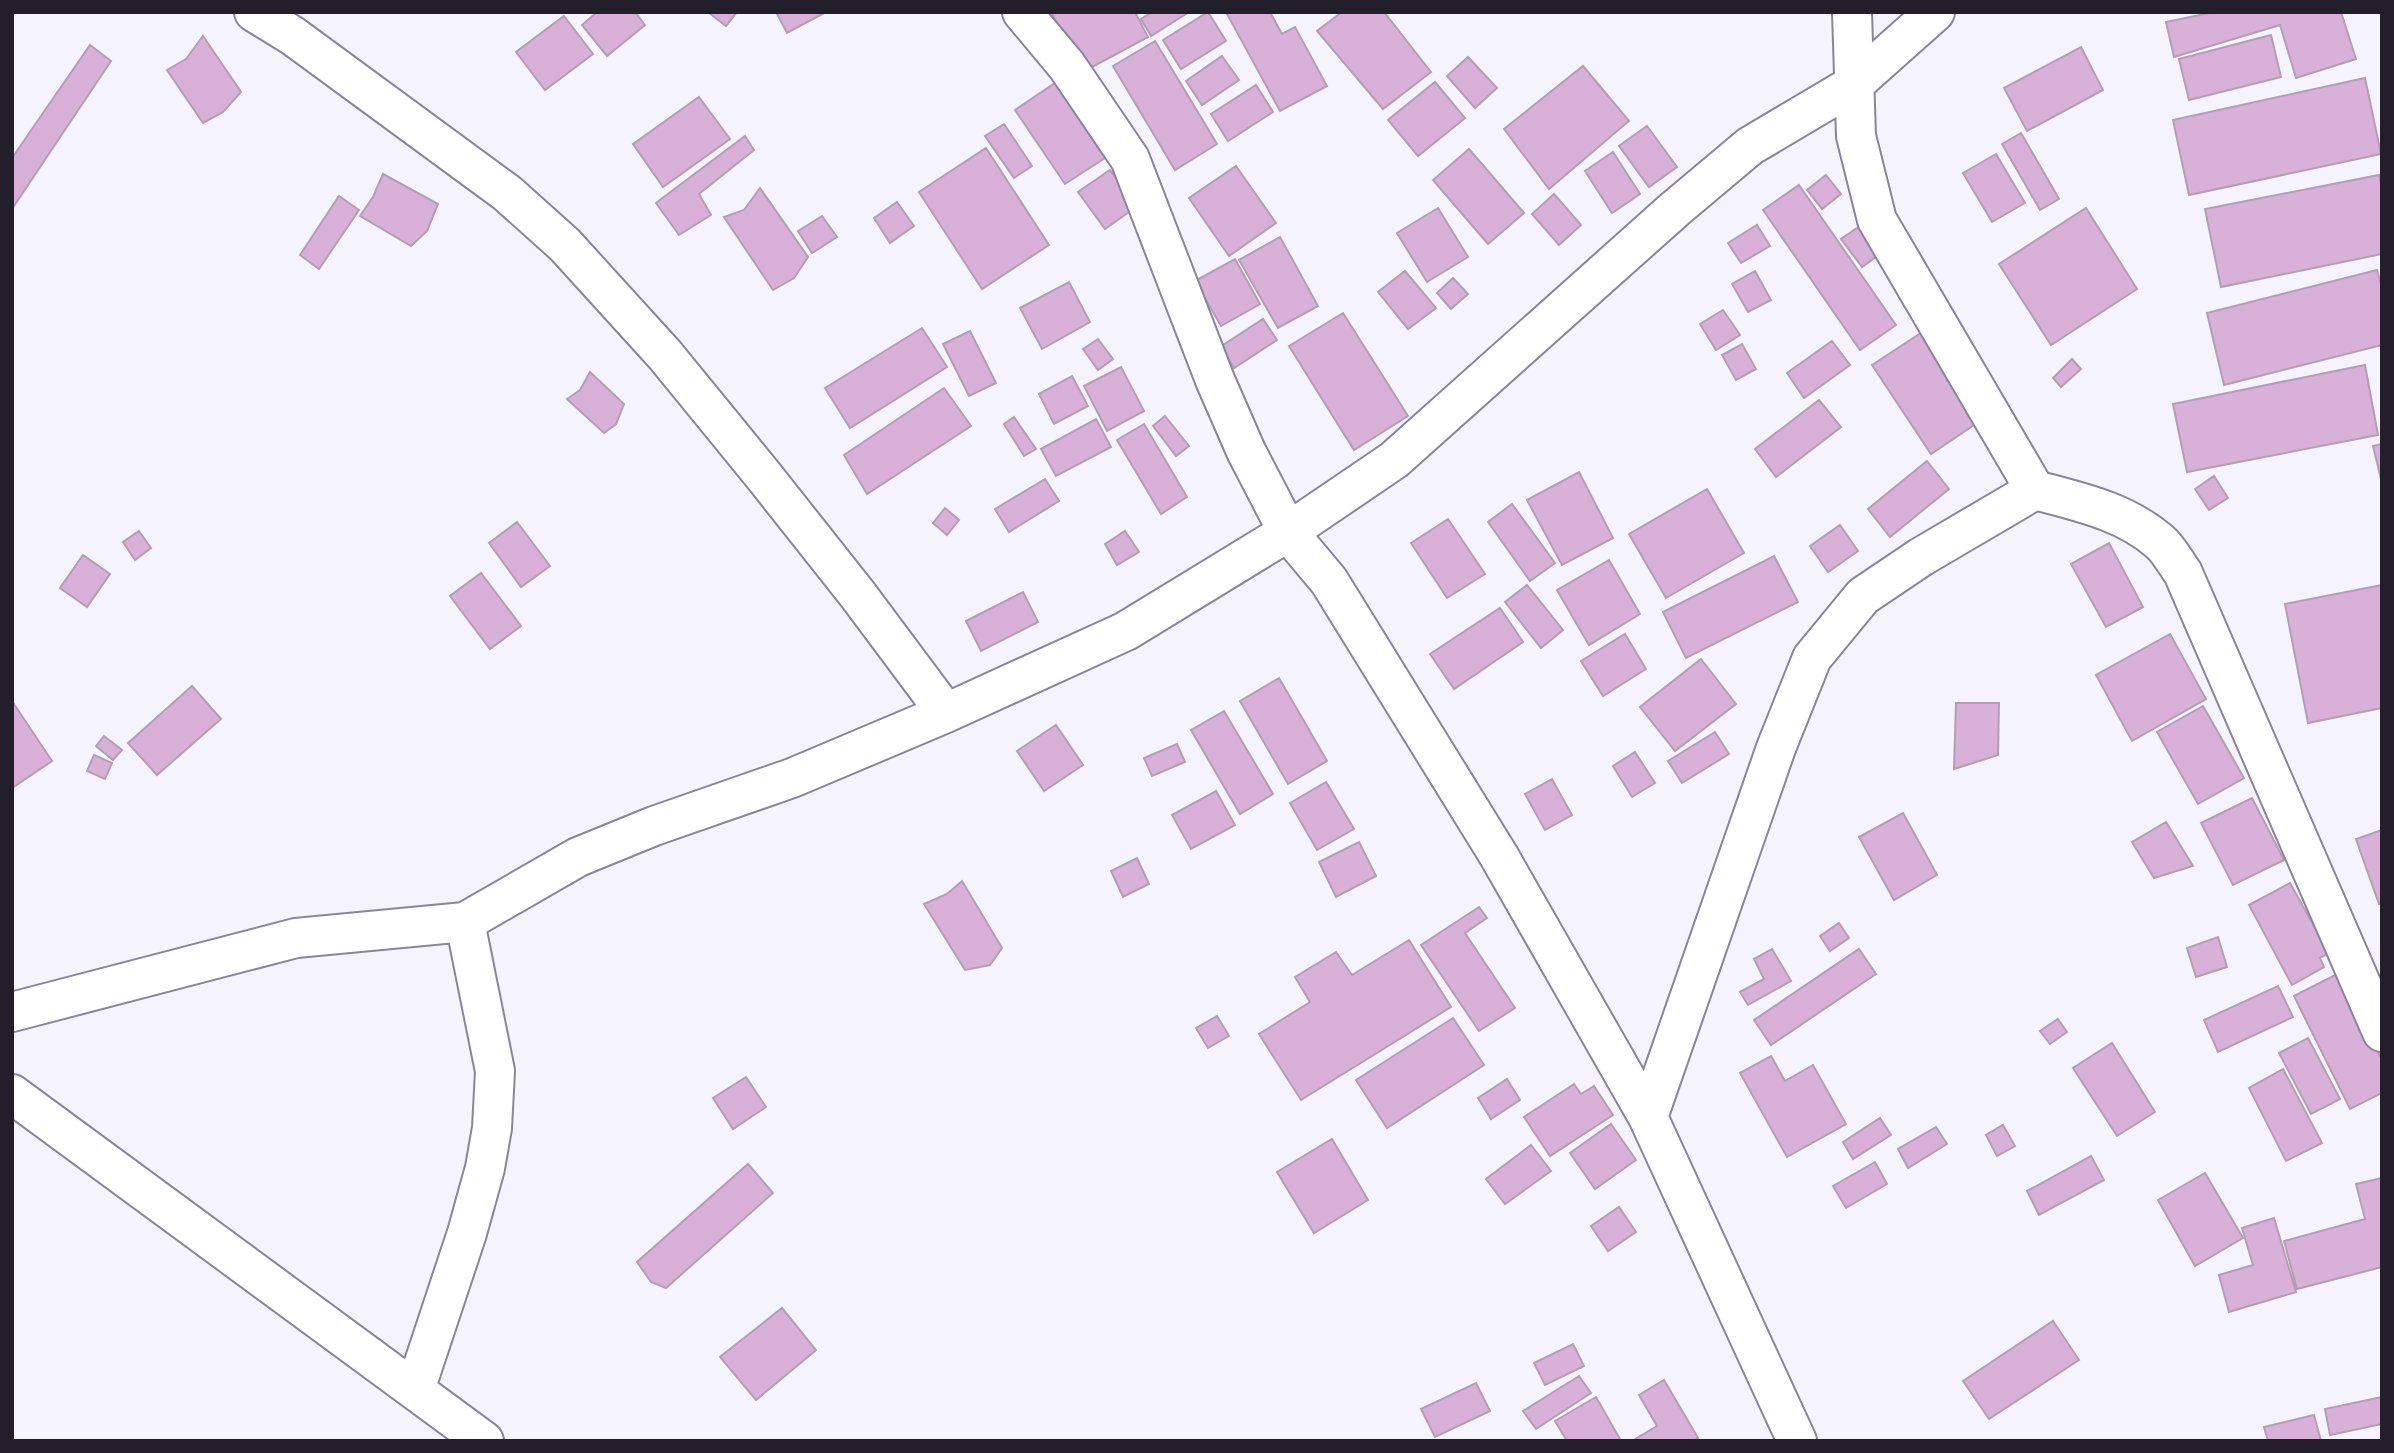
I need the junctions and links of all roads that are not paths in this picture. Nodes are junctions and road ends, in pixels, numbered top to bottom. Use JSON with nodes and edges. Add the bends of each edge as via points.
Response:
{"nodes":[{"id":1,"x":254,"y":12,"type":"edge"},
{"id":2,"x":1022,"y":12,"type":"edge"},
{"id":3,"x":1852,"y":12,"type":"edge"},
{"id":4,"x":1935,"y":12,"type":"edge"},
{"id":5,"x":1853,"y":85,"type":"junction"},
{"id":6,"x":2035,"y":490,"type":"junction"},
{"id":7,"x":1288,"y":532,"type":"junction"},
{"id":8,"x":946,"y":713,"type":"junction"},
{"id":9,"x":465,"y":922,"type":"junction"},
{"id":10,"x":12,"y":1012,"type":"edge"},
{"id":11,"x":2382,"y":1032,"type":"edge"},
{"id":12,"x":12,"y":1094,"type":"edge"},
{"id":13,"x":1648,"y":1117,"type":"junction"},
{"id":14,"x":415,"y":1390,"type":"junction"},
{"id":15,"x":484,"y":1441,"type":"edge"},
{"id":16,"x":1797,"y":1441,"type":"edge"}],
"edges":[{"from":1,"to":8,"type":"street","via":[[507,193],[565,245],[665,355],[858,595]]},
{"from":2,"to":7,"type":"street","via":[[1067,66],[1130,159],[1215,380]]},
{"from":3,"to":5,"type":"street"},
{"from":4,"to":5,"type":"street"},
{"from":5,"to":6,"type":"street","via":[[1856,136],[1877,220]]},
{"from":5,"to":7,"type":"street","via":[[1750,146],[1394,460]]},
{"from":6,"to":11,"type":"street","via":[[2101,507],[2134,524],[2162,544],[2183,573]]},
{"from":6,"to":13,"type":"street","via":[[1863,596],[1812,658],[1776,748]]},
{"from":7,"to":8,"type":"street","via":[[1126,632]]},
{"from":7,"to":13,"type":"street","via":[[1329,581],[1500,856]]},
{"from":8,"to":9,"type":"street","via":[[792,778],[578,857]]},
{"from":9,"to":10,"type":"street","via":[[296,938]]},
{"from":9,"to":14,"type":"street","via":[[495,1071],[492,1128],[467,1233]]},
{"from":12,"to":14,"type":"street"},
{"from":13,"to":16,"type":"street"},
{"from":14,"to":15,"type":"street"}]}
